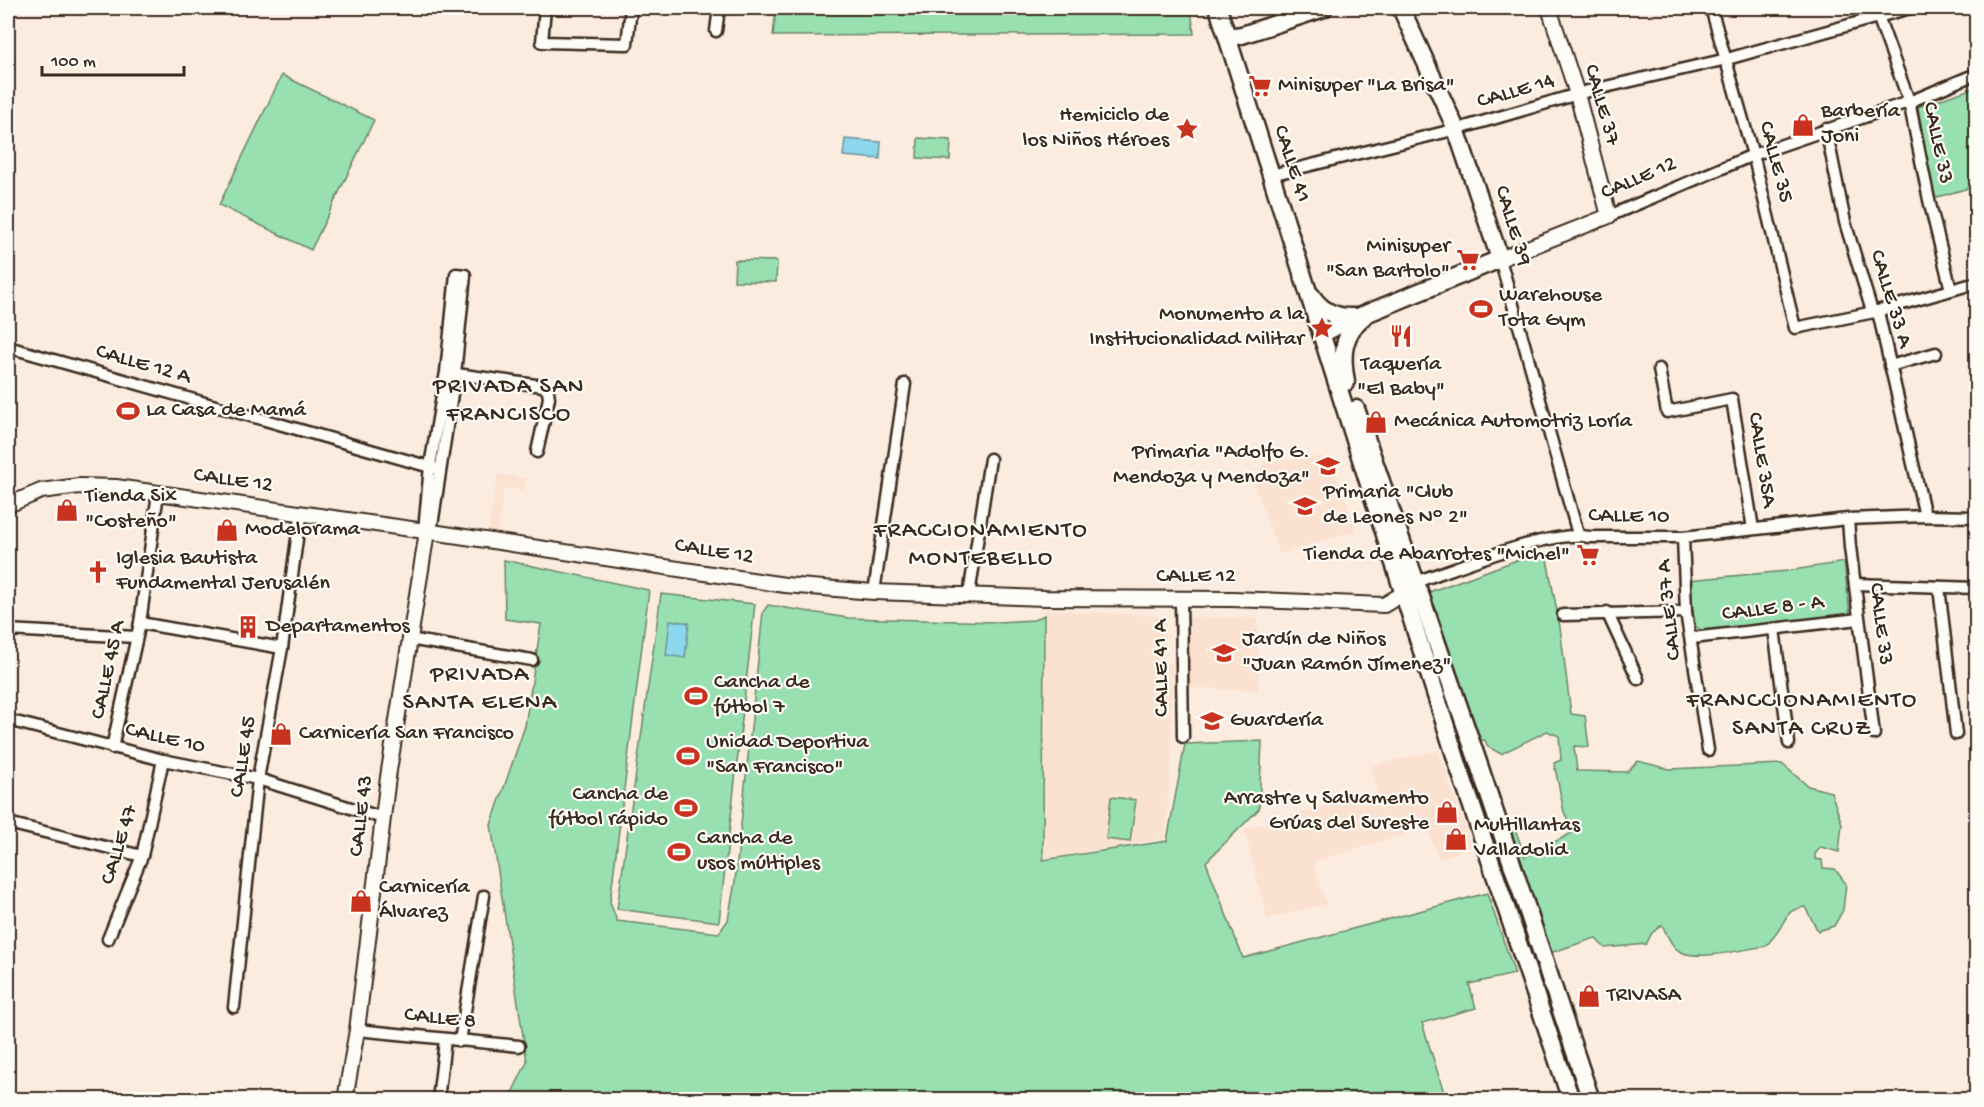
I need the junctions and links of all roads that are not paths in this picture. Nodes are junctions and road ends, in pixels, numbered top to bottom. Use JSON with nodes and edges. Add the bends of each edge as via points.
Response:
{"nodes":[{"id":1,"x":545,"y":8,"type":"edge"},
{"id":2,"x":631,"y":8,"type":"edge"},
{"id":3,"x":719,"y":8,"type":"edge"},
{"id":4,"x":1218,"y":8,"type":"edge"},
{"id":5,"x":1324,"y":8,"type":"edge"},
{"id":6,"x":1401,"y":8,"type":"edge"},
{"id":7,"x":1549,"y":8,"type":"edge"},
{"id":8,"x":1711,"y":8,"type":"edge"},
{"id":9,"x":1910,"y":8,"type":"edge"},
{"id":10,"x":1877,"y":13,"type":"edge"},
{"id":11,"x":716,"y":30,"type":"dead end"},
{"id":12,"x":1228,"y":37,"type":"junction"},
{"id":13,"x":1727,"y":59,"type":"junction"},
{"id":14,"x":1977,"y":74,"type":"edge"},
{"id":15,"x":1577,"y":94,"type":"junction"},
{"id":16,"x":1909,"y":101,"type":"junction"},
{"id":17,"x":1456,"y":129,"type":"junction"},
{"id":18,"x":1826,"y":129,"type":"junction"},
{"id":19,"x":1753,"y":155,"type":"junction"},
{"id":20,"x":1271,"y":175,"type":"junction"},
{"id":21,"x":1610,"y":216,"type":"junction"},
{"id":22,"x":1500,"y":259,"type":"junction"},
{"id":23,"x":1977,"y":283,"type":"edge"},
{"id":24,"x":1307,"y":286,"type":"junction"},
{"id":25,"x":1951,"y":290,"type":"junction"},
{"id":26,"x":1874,"y":312,"type":"junction"},
{"id":27,"x":1364,"y":316,"type":"junction"},
{"id":28,"x":1322,"y":334,"type":"junction"},
{"id":29,"x":8,"y":347,"type":"edge"},
{"id":30,"x":1936,"y":353,"type":"dead end"},
{"id":31,"x":1890,"y":366,"type":"junction"},
{"id":32,"x":1659,"y":369,"type":"dead end"},
{"id":33,"x":450,"y":373,"type":"junction"},
{"id":34,"x":905,"y":384,"type":"dead end"},
{"id":35,"x":537,"y":452,"type":"dead end"},
{"id":36,"x":990,"y":459,"type":"dead end"},
{"id":37,"x":435,"y":468,"type":"junction"},
{"id":38,"x":158,"y":493,"type":"junction"},
{"id":39,"x":8,"y":505,"type":"edge"},
{"id":40,"x":302,"y":514,"type":"junction"},
{"id":41,"x":1925,"y":516,"type":"junction"},
{"id":42,"x":1977,"y":517,"type":"edge"},
{"id":43,"x":1848,"y":519,"type":"junction"},
{"id":44,"x":1753,"y":529,"type":"junction"},
{"id":45,"x":427,"y":533,"type":"junction"},
{"id":46,"x":1578,"y":534,"type":"junction"},
{"id":47,"x":1683,"y":537,"type":"junction"},
{"id":48,"x":1855,"y":584,"type":"junction"},
{"id":49,"x":1939,"y":587,"type":"junction"},
{"id":50,"x":1977,"y":588,"type":"edge"},
{"id":51,"x":1410,"y":590,"type":"junction"},
{"id":52,"x":874,"y":592,"type":"junction"},
{"id":53,"x":969,"y":595,"type":"junction"},
{"id":54,"x":1181,"y":599,"type":"junction"},
{"id":55,"x":1607,"y":612,"type":"junction"},
{"id":56,"x":1686,"y":612,"type":"junction"},
{"id":57,"x":1563,"y":615,"type":"dead end"},
{"id":58,"x":1859,"y":619,"type":"junction"},
{"id":59,"x":140,"y":623,"type":"junction"},
{"id":60,"x":1774,"y":629,"type":"junction"},
{"id":61,"x":8,"y":630,"type":"edge"},
{"id":62,"x":136,"y":637,"type":"junction"},
{"id":63,"x":1692,"y":638,"type":"junction"},
{"id":64,"x":409,"y":639,"type":"junction"},
{"id":65,"x":282,"y":648,"type":"junction"},
{"id":66,"x":532,"y":660,"type":"dead end"},
{"id":67,"x":1638,"y":679,"type":"dead end"},
{"id":68,"x":8,"y":720,"type":"edge"},
{"id":69,"x":1874,"y":734,"type":"dead end"},
{"id":70,"x":1956,"y":734,"type":"dead end"},
{"id":71,"x":1183,"y":737,"type":"dead end"},
{"id":72,"x":1789,"y":743,"type":"dead end"},
{"id":73,"x":112,"y":748,"type":"junction"},
{"id":74,"x":1708,"y":750,"type":"dead end"},
{"id":75,"x":163,"y":760,"type":"junction"},
{"id":76,"x":1478,"y":762,"type":"junction"},
{"id":77,"x":1459,"y":768,"type":"junction"},
{"id":78,"x":258,"y":779,"type":"junction"},
{"id":79,"x":383,"y":818,"type":"junction"},
{"id":80,"x":8,"y":823,"type":"edge"},
{"id":81,"x":142,"y":856,"type":"junction"},
{"id":82,"x":484,"y":896,"type":"dead end"},
{"id":83,"x":108,"y":939,"type":"dead end"},
{"id":84,"x":234,"y":1007,"type":"dead end"},
{"id":85,"x":357,"y":1030,"type":"junction"},
{"id":86,"x":445,"y":1040,"type":"junction"},
{"id":87,"x":460,"y":1041,"type":"junction"},
{"id":88,"x":519,"y":1046,"type":"dead end"},
{"id":89,"x":345,"y":1100,"type":"edge"},
{"id":90,"x":438,"y":1100,"type":"edge"},
{"id":91,"x":1571,"y":1100,"type":"edge"},
{"id":92,"x":1591,"y":1100,"type":"edge"}],
"edges":[{"from":1,"to":2,"type":"street","via":[[542,42],[627,44]]},
{"from":3,"to":11,"type":"street"},
{"from":4,"to":12,"type":"main road","name":"CALLE 41"},
{"from":5,"to":12,"type":"main road"},
{"from":6,"to":17,"type":"main road","name":"CALLE 39"},
{"from":7,"to":15,"type":"street","name":"CALLE 37"},
{"from":8,"to":13,"type":"street","name":"CALLE 35"},
{"from":9,"to":10,"type":"street","name":"CALLE 14"},
{"from":10,"to":13,"type":"street","name":"CALLE 14"},
{"from":10,"to":16,"type":"street","name":"CALLE 33"},
{"from":12,"to":20,"type":"main road","name":"CALLE 41"},
{"from":13,"to":15,"type":"street","name":"CALLE 14"},
{"from":13,"to":19,"type":"street","name":"CALLE 35"},
{"from":14,"to":16,"type":"street","name":"CALLE 12"},
{"from":15,"to":17,"type":"street","name":"CALLE 14"},
{"from":15,"to":21,"type":"street","name":"CALLE 37"},
{"from":16,"to":18,"type":"street","name":"CALLE 12"},
{"from":16,"to":25,"type":"street","name":"CALLE 33"},
{"from":17,"to":20,"type":"street","name":"CALLE 14"},
{"from":17,"to":22,"type":"main road","name":"CALLE 39"},
{"from":18,"to":19,"type":"street","name":"CALLE 12"},
{"from":18,"to":26,"type":"street","name":"CALLE 33 A","via":[[1845,222]]},
{"from":19,"to":21,"type":"street","name":"CALLE 12"},
{"from":19,"to":26,"type":"street","name":"CALLE 35","via":[[1795,328]]},
{"from":20,"to":24,"type":"main road","name":"CALLE 41"},
{"from":21,"to":22,"type":"street","name":"CALLE 12"},
{"from":22,"to":27,"type":"main road","name":"CALLE 12"},
{"from":22,"to":46,"type":"street","name":"CALLE 39"},
{"from":23,"to":25,"type":"street"},
{"from":24,"to":27,"type":"main road","via":[[1319,306],[1333,314]]},
{"from":24,"to":28,"type":"main road","name":"CALLE 41"},
{"from":25,"to":26,"type":"street"},
{"from":26,"to":31,"type":"street","name":"CALLE 33 A","via":[[1879,316]]},
{"from":27,"to":28,"type":"main road","name":"CALLE 12"},
{"from":27,"to":51,"type":"main road","via":[[1345,340],[1343,368]]},
{"from":28,"to":51,"type":"main road","name":"CALLE 41"},
{"from":29,"to":37,"type":"street","name":"CALLE 12 A"},
{"from":30,"to":31,"type":"street"},
{"from":31,"to":41,"type":"street","name":"CALLE 33 A"},
{"from":32,"to":44,"type":"street","name":"CALLE 35A","via":[[1667,412],[1732,399]]},
{"from":33,"to":33,"type":"street","via":[[465,274],[456,274]]},
{"from":33,"to":35,"type":"street","via":[[543,386],[549,398]]},
{"from":33,"to":37,"type":"street"},
{"from":34,"to":52,"type":"street"},
{"from":36,"to":53,"type":"street"},
{"from":37,"to":45,"type":"street"},
{"from":38,"to":39,"type":"street","name":"CALLE 12","via":[[79,486],[41,491]]},
{"from":38,"to":40,"type":"street","name":"CALLE 12"},
{"from":38,"to":59,"type":"street","name":"CALLE 45 A"},
{"from":40,"to":45,"type":"street","name":"CALLE 12"},
{"from":40,"to":65,"type":"street","name":"CALLE 45"},
{"from":41,"to":42,"type":"street","name":"CALLE 10"},
{"from":41,"to":43,"type":"street","name":"CALLE 10"},
{"from":43,"to":44,"type":"street","name":"CALLE 10"},
{"from":43,"to":48,"type":"street","name":"CALLE 33"},
{"from":44,"to":47,"type":"street","name":"CALLE 10"},
{"from":45,"to":52,"type":"street","name":"CALLE 12","via":[[764,583]]},
{"from":45,"to":64,"type":"street","name":"CALLE 43"},
{"from":46,"to":47,"type":"street","name":"CALLE 10"},
{"from":46,"to":51,"type":"street","name":"CALLE 10","via":[[1517,548],[1424,579]]},
{"from":47,"to":56,"type":"street","name":"CALLE 37 A"},
{"from":48,"to":49,"type":"street"},
{"from":48,"to":58,"type":"street","name":"CALLE 33"},
{"from":49,"to":50,"type":"street"},
{"from":49,"to":70,"type":"street"},
{"from":51,"to":54,"type":"street","name":"CALLE 12","via":[[1384,605]]},
{"from":51,"to":76,"type":"main road"},
{"from":51,"to":77,"type":"main road"},
{"from":52,"to":53,"type":"street","name":"CALLE 12"},
{"from":53,"to":54,"type":"street","name":"CALLE 12"},
{"from":54,"to":71,"type":"street","name":"CALLE 41 A"},
{"from":55,"to":56,"type":"street"},
{"from":55,"to":57,"type":"street"},
{"from":55,"to":67,"type":"street"},
{"from":56,"to":63,"type":"street","name":"CALLE 37 A"},
{"from":58,"to":60,"type":"street","name":"CALLE 8 - A"},
{"from":58,"to":69,"type":"street","name":"CALLE 33"},
{"from":59,"to":62,"type":"street","name":"CALLE 45 A"},
{"from":59,"to":65,"type":"street"},
{"from":60,"to":63,"type":"street","name":"CALLE 8 - A"},
{"from":60,"to":72,"type":"street"},
{"from":61,"to":62,"type":"street"},
{"from":62,"to":73,"type":"street","name":"CALLE 45 A"},
{"from":63,"to":74,"type":"street","name":"CALLE 37 A"},
{"from":64,"to":66,"type":"street"},
{"from":64,"to":79,"type":"street","name":"CALLE 43"},
{"from":65,"to":78,"type":"street","name":"CALLE 45"},
{"from":68,"to":73,"type":"street","name":"CALLE 10"},
{"from":73,"to":75,"type":"street","name":"CALLE 10"},
{"from":75,"to":78,"type":"street","name":"CALLE 10"},
{"from":75,"to":81,"type":"street","name":"CALLE 47"},
{"from":76,"to":77,"type":"main road"},
{"from":76,"to":92,"type":"main road"},
{"from":77,"to":91,"type":"main road"},
{"from":78,"to":79,"type":"street","name":"CALLE 10"},
{"from":78,"to":84,"type":"street","name":"CALLE 45"},
{"from":79,"to":85,"type":"street","name":"CALLE 43"},
{"from":80,"to":81,"type":"street"},
{"from":81,"to":83,"type":"street","name":"CALLE 47"},
{"from":82,"to":87,"type":"street"},
{"from":85,"to":86,"type":"street","name":"CALLE 8"},
{"from":85,"to":89,"type":"street","name":"CALLE 43"},
{"from":86,"to":87,"type":"street","name":"CALLE 8"},
{"from":86,"to":90,"type":"street"},
{"from":87,"to":88,"type":"street","name":"CALLE 8"}]}
